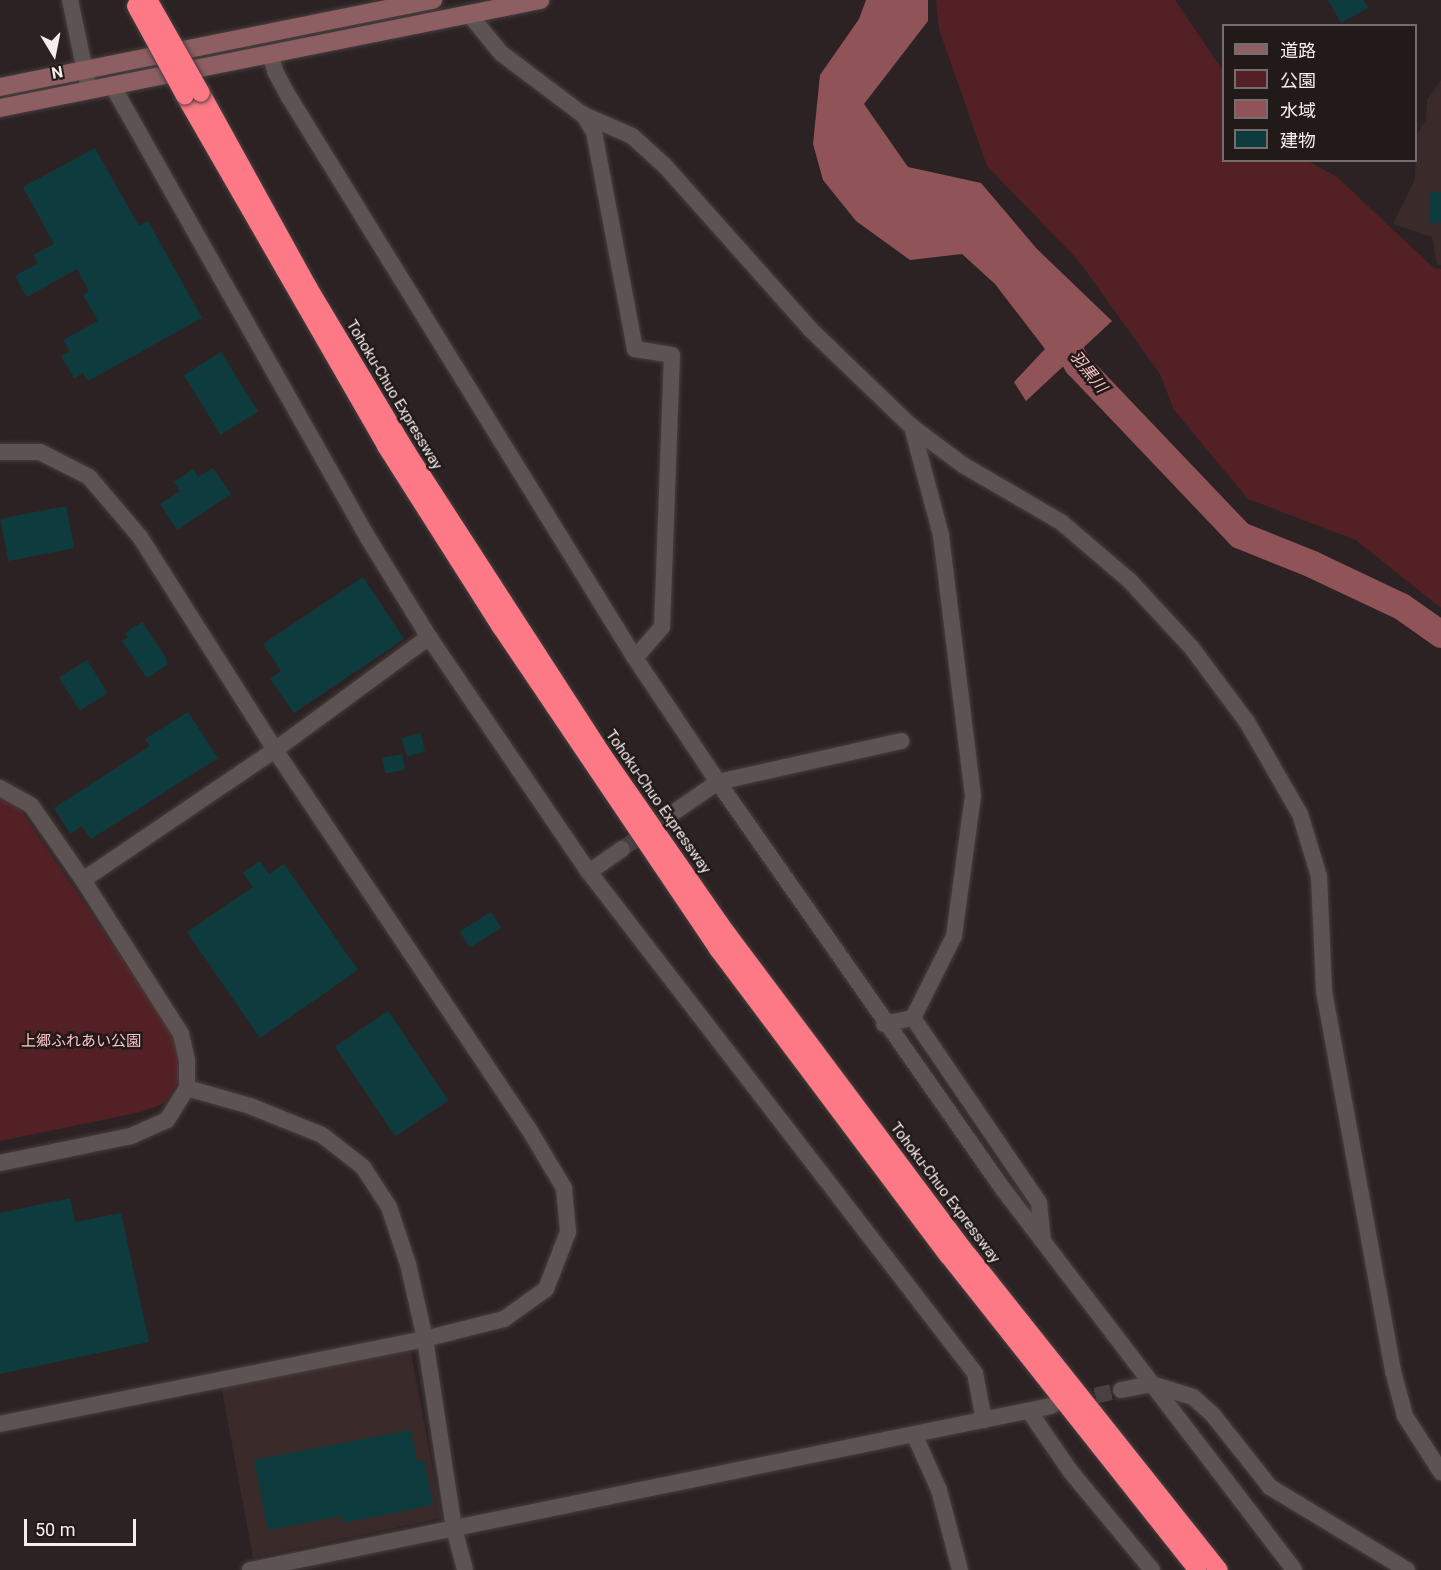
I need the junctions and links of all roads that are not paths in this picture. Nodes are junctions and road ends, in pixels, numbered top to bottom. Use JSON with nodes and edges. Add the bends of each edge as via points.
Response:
{"nodes":[{"id":1,"x":70,"y":0,"type":"edge"},
{"id":2,"x":433,"y":0,"type":"edge"},
{"id":3,"x":540,"y":0,"type":"edge"},
{"id":4,"x":142,"y":2,"type":"edge"},
{"id":5,"x":468,"y":13,"type":"junction"},
{"id":6,"x":270,"y":53,"type":"junction"},
{"id":7,"x":85,"y":70,"type":"junction"},
{"id":8,"x":112,"y":86,"type":"junction"},
{"id":9,"x":0,"y":87,"type":"edge"},
{"id":10,"x":89,"y":90,"type":"junction"},
{"id":11,"x":193,"y":95,"type":"junction"},
{"id":12,"x":0,"y":108,"type":"edge"},
{"id":13,"x":582,"y":114,"type":"junction"},
{"id":14,"x":912,"y":427,"type":"junction"},
{"id":15,"x":0,"y":452,"type":"edge"},
{"id":16,"x":429,"y":637,"type":"junction"},
{"id":17,"x":635,"y":658,"type":"junction"},
{"id":18,"x":901,"y":741,"type":"dead end"},
{"id":19,"x":275,"y":750,"type":"junction"},
{"id":20,"x":718,"y":782,"type":"junction"},
{"id":21,"x":0,"y":788,"type":"edge"},
{"id":22,"x":670,"y":815,"type":"tunnel mouth"},
{"id":23,"x":622,"y":849,"type":"tunnel mouth"},
{"id":24,"x":589,"y":872,"type":"junction"},
{"id":25,"x":83,"y":880,"type":"junction"},
{"id":26,"x":913,"y":1018,"type":"junction"},
{"id":27,"x":884,"y":1024,"type":"junction"},
{"id":28,"x":187,"y":1088,"type":"junction"},
{"id":29,"x":0,"y":1163,"type":"edge"},
{"id":30,"x":1043,"y":1241,"type":"junction"},
{"id":31,"x":425,"y":1339,"type":"junction"},
{"id":32,"x":1151,"y":1384,"type":"junction"},
{"id":33,"x":1121,"y":1390,"type":"tunnel mouth"},
{"id":34,"x":1051,"y":1406,"type":"dead end"},
{"id":35,"x":1029,"y":1411,"type":"junction"},
{"id":36,"x":984,"y":1420,"type":"junction"},
{"id":37,"x":0,"y":1424,"type":"edge"},
{"id":38,"x":915,"y":1434,"type":"junction"},
{"id":39,"x":1441,"y":1472,"type":"edge"},
{"id":40,"x":454,"y":1528,"type":"junction"},
{"id":41,"x":293,"y":1566,"type":"edge"},
{"id":42,"x":250,"y":1570,"type":"edge"},
{"id":43,"x":465,"y":1570,"type":"edge"},
{"id":44,"x":960,"y":1570,"type":"edge"},
{"id":45,"x":1152,"y":1570,"type":"edge"},
{"id":46,"x":1198,"y":1570,"type":"edge"},
{"id":47,"x":1219,"y":1570,"type":"edge"},
{"id":48,"x":1294,"y":1570,"type":"edge"},
{"id":49,"x":1407,"y":1570,"type":"edge"}],
"edges":[{"from":1,"to":7,"type":"street"},
{"from":2,"to":7,"type":"street"},
{"from":3,"to":5,"type":"street"},
{"from":4,"to":11,"type":"highway","name":"Tohoku-Chuo Expressway","bridge":true},
{"from":5,"to":6,"type":"street"},
{"from":5,"to":13,"type":"street","via":[[501,53]]},
{"from":6,"to":8,"type":"street"},
{"from":6,"to":17,"type":"street","via":[[274,70],[290,97]]},
{"from":7,"to":9,"type":"street"},
{"from":7,"to":10,"type":"street"},
{"from":8,"to":10,"type":"street"},
{"from":8,"to":16,"type":"street","via":[[368,538]]},
{"from":10,"to":12,"type":"street"},
{"from":11,"to":46,"type":"highway","name":"Tohoku-Chuo Expressway","via":[[296,294],[386,446],[501,627],[712,940],[948,1255]]},
{"from":11,"to":47,"type":"highway","name":"Tohoku-Chuo Expressway","via":[[406,451],[609,764],[720,924],[968,1255]]},
{"from":13,"to":14,"type":"street","via":[[632,136],[665,166],[810,329]]},
{"from":13,"to":17,"type":"street","via":[[594,132],[635,349],[672,355],[662,627]]},
{"from":14,"to":26,"type":"street","via":[[941,535],[973,796],[954,936]]},
{"from":14,"to":39,"type":"street","via":[[963,465],[1061,522],[1130,581],[1191,646],[1247,722],[1300,814],[1319,876],[1324,991],[1393,1371],[1405,1416]]},
{"from":15,"to":19,"type":"street","via":[[40,452],[89,477],[140,537]]},
{"from":16,"to":19,"type":"street"},
{"from":16,"to":24,"type":"street"},
{"from":17,"to":20,"type":"street"},
{"from":18,"to":20,"type":"street"},
{"from":19,"to":25,"type":"street"},
{"from":19,"to":31,"type":"street","via":[[527,1126],[564,1188],[568,1232],[546,1289],[504,1319]]},
{"from":20,"to":22,"type":"street"},
{"from":20,"to":27,"type":"street"},
{"from":21,"to":25,"type":"street","via":[[31,805]]},
{"from":23,"to":24,"type":"street"},
{"from":24,"to":36,"type":"street","via":[[975,1373]]},
{"from":25,"to":28,"type":"street","via":[[181,1034],[188,1060]]},
{"from":26,"to":27,"type":"street"},
{"from":26,"to":30,"type":"street","via":[[1039,1203]]},
{"from":27,"to":30,"type":"street"},
{"from":28,"to":29,"type":"street","via":[[167,1120],[131,1136]]},
{"from":28,"to":31,"type":"street","via":[[250,1106],[322,1135],[363,1167],[389,1207],[408,1264]]},
{"from":30,"to":32,"type":"street"},
{"from":31,"to":37,"type":"street"},
{"from":31,"to":40,"type":"street"},
{"from":32,"to":33,"type":"street"},
{"from":32,"to":48,"type":"street"},
{"from":32,"to":49,"type":"street","via":[[1193,1397],[1213,1415],[1270,1487]]},
{"from":34,"to":35,"type":"street"},
{"from":35,"to":36,"type":"street"},
{"from":35,"to":45,"type":"street","via":[[1071,1472]]},
{"from":36,"to":38,"type":"street"},
{"from":38,"to":40,"type":"street"},
{"from":38,"to":44,"type":"street","via":[[939,1490]]},
{"from":40,"to":41,"type":"street"},
{"from":40,"to":43,"type":"street"},
{"from":41,"to":42,"type":"street"}]}
